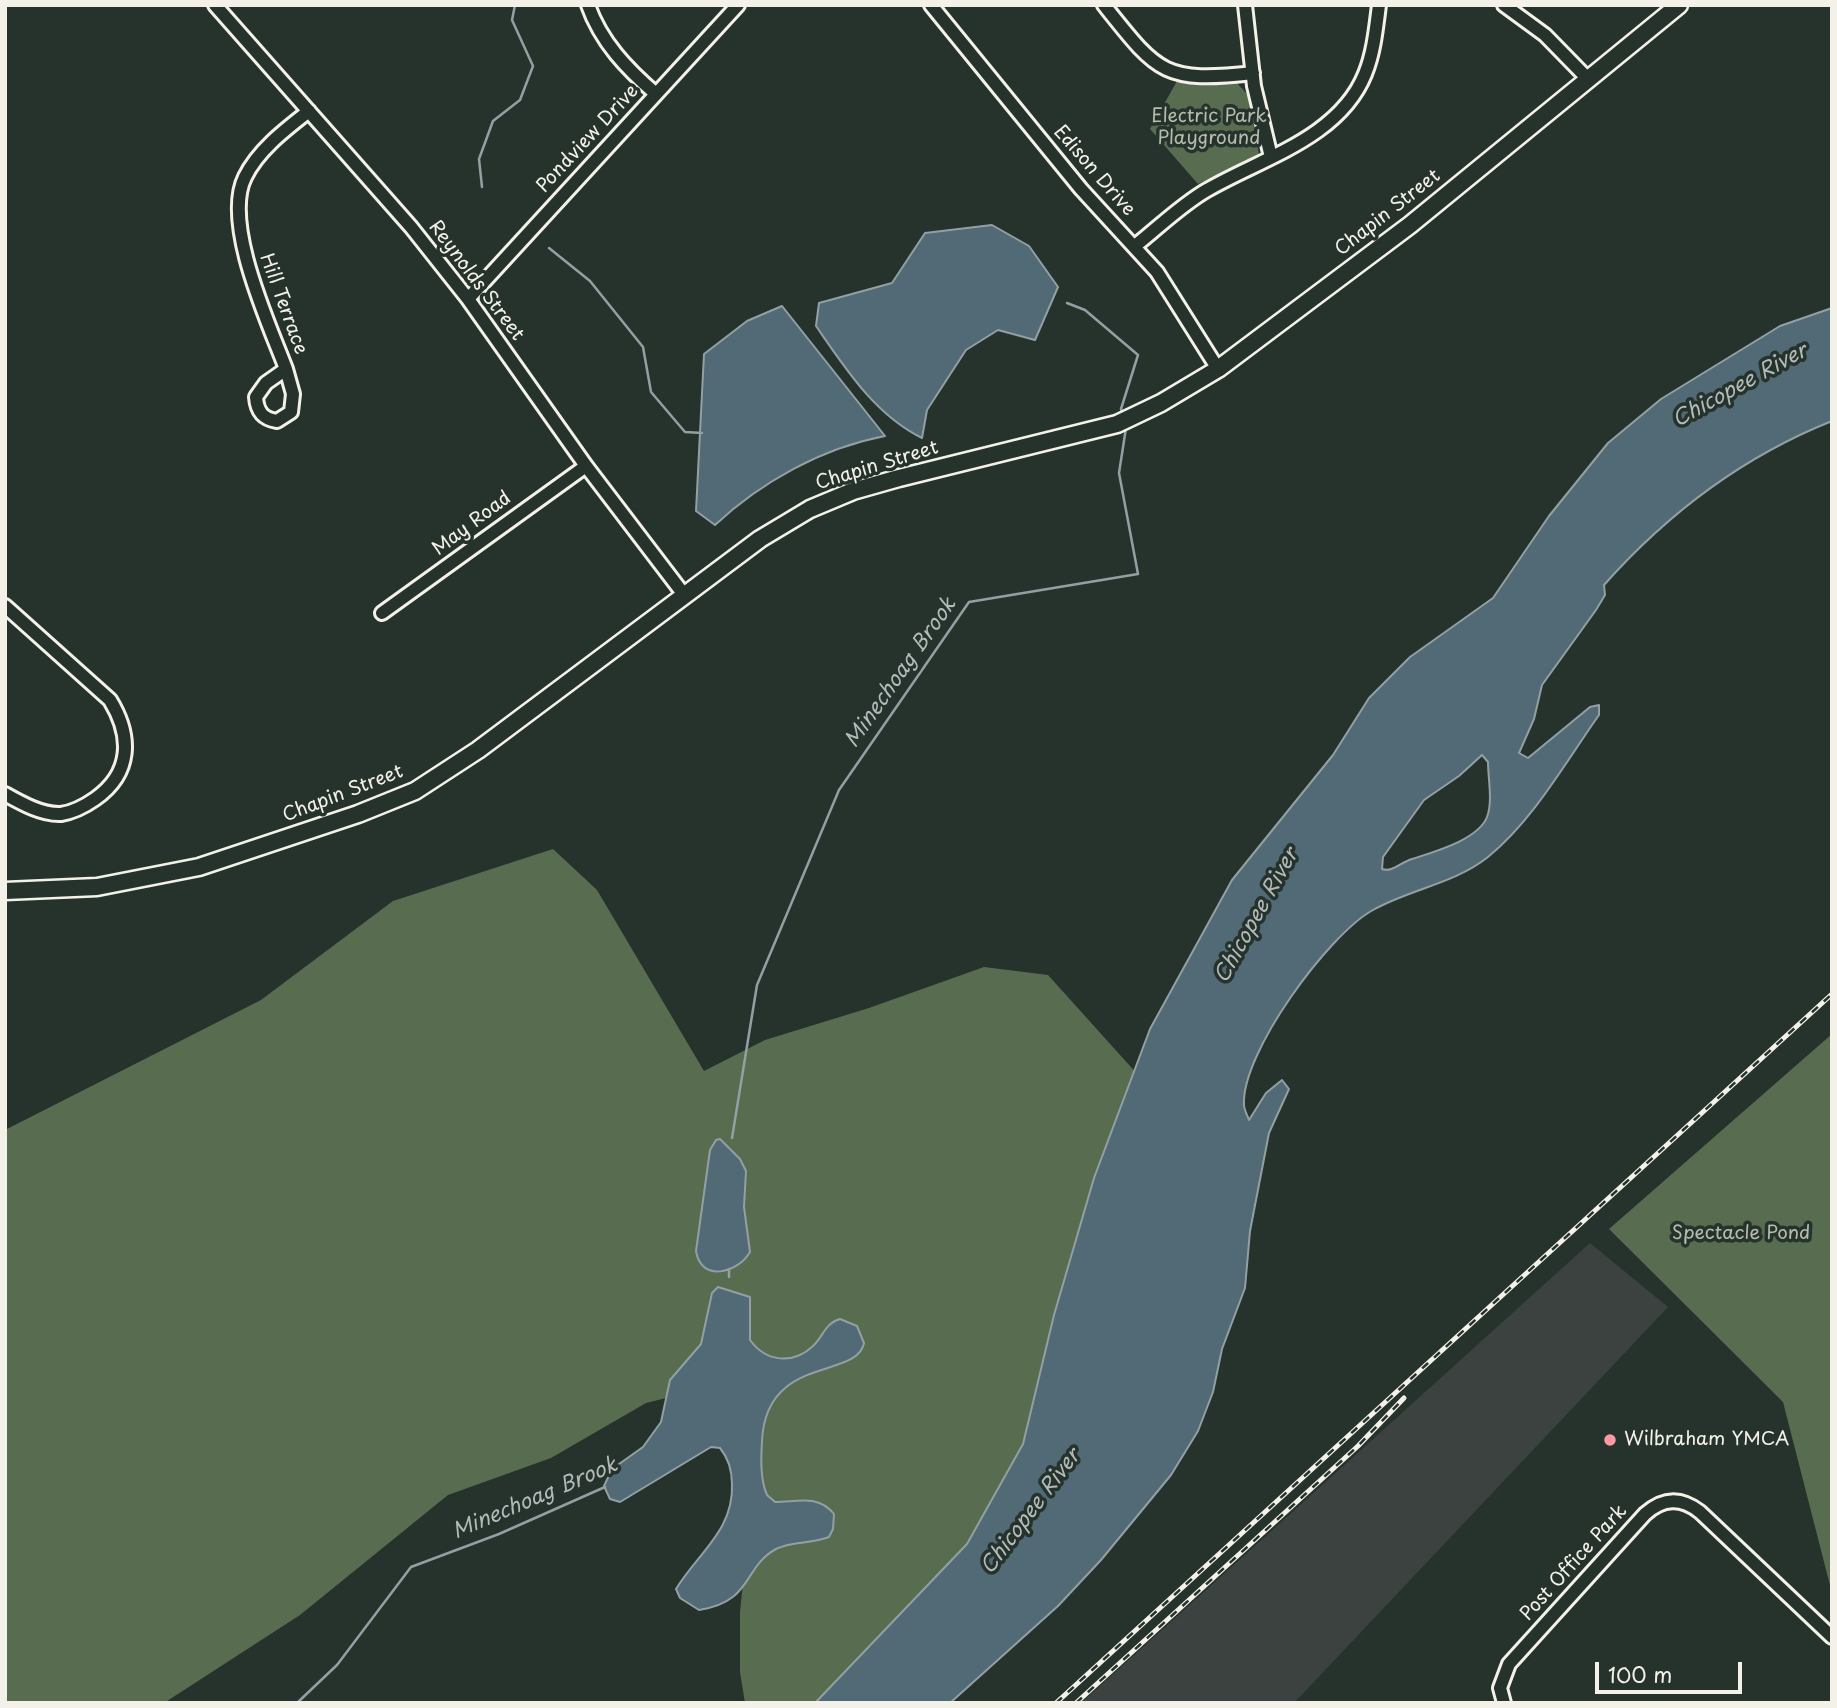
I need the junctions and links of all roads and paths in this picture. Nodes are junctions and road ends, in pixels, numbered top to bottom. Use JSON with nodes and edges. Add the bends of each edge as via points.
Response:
{"nodes":[{"id":1,"x":215,"y":5,"type":"edge"},
{"id":2,"x":588,"y":5,"type":"edge"},
{"id":3,"x":738,"y":5,"type":"edge"},
{"id":4,"x":931,"y":5,"type":"edge"},
{"id":5,"x":1104,"y":5,"type":"edge"},
{"id":6,"x":1245,"y":5,"type":"edge"},
{"id":7,"x":1379,"y":5,"type":"edge"},
{"id":8,"x":1504,"y":5,"type":"edge"},
{"id":9,"x":1679,"y":5,"type":"edge"},
{"id":10,"x":1253,"y":73,"type":"junction"},
{"id":11,"x":1588,"y":79,"type":"junction"},
{"id":12,"x":656,"y":94,"type":"junction"},
{"id":13,"x":309,"y":111,"type":"junction"},
{"id":14,"x":1271,"y":157,"type":"junction"},
{"id":15,"x":1135,"y":246,"type":"junction"},
{"id":16,"x":468,"y":299,"type":"junction"},
{"id":17,"x":286,"y":369,"type":"dead end"},
{"id":18,"x":1218,"y":369,"type":"junction"},
{"id":19,"x":586,"y":466,"type":"junction"},
{"id":20,"x":685,"y":596,"type":"junction"},
{"id":21,"x":5,"y":606,"type":"edge"},
{"id":22,"x":382,"y":613,"type":"dead end"},
{"id":23,"x":5,"y":794,"type":"edge"},
{"id":24,"x":5,"y":891,"type":"edge"},
{"id":25,"x":1832,"y":1637,"type":"edge"},
{"id":26,"x":1504,"y":1703,"type":"edge"}],
"edges":[{"from":1,"to":13,"type":"street","name":"Reynolds Street"},
{"from":2,"to":12,"type":"street","via":[[607,43]]},
{"from":3,"to":12,"type":"street","name":"Pondview Drive"},
{"from":4,"to":15,"type":"street","name":"Edison Drive","via":[[1081,189]]},
{"from":5,"to":10,"type":"street","via":[[1139,48],[1165,70],[1194,77]]},
{"from":6,"to":10,"type":"street"},
{"from":7,"to":14,"type":"street","via":[[1371,55],[1357,89],[1324,125]]},
{"from":8,"to":11,"type":"street","via":[[1545,35]]},
{"from":9,"to":11,"type":"main road","name":"Chapin Street"},
{"from":10,"to":14,"type":"street"},
{"from":11,"to":18,"type":"main road","name":"Chapin Street","via":[[1410,225]]},
{"from":12,"to":16,"type":"street","name":"Pondview Drive"},
{"from":13,"to":16,"type":"street","name":"Reynolds Street"},
{"from":13,"to":17,"type":"street","name":"Hill Terrace","via":[[258,158],[243,181],[240,197],[250,272]]},
{"from":14,"to":15,"type":"street","via":[[1191,200]]},
{"from":15,"to":18,"type":"street","name":"Edison Drive","via":[[1179,303]]},
{"from":16,"to":19,"type":"street","name":"Reynolds Street"},
{"from":18,"to":20,"type":"main road","name":"Chapin Street","via":[[1124,421],[830,500],[760,539]]},
{"from":19,"to":20,"type":"street","name":"Reynolds Street"},
{"from":19,"to":22,"type":"street","name":"May Road"},
{"from":20,"to":24,"type":"main road","name":"Chapin Street","via":[[478,750],[415,791],[199,867],[97,887]]},
{"from":21,"to":23,"type":"street","via":[[110,700],[127,743],[117,779],[72,811],[45,812]]},
{"from":25,"to":26,"type":"street","name":"Post Office Park","via":[[1700,1512],[1684,1502],[1668,1501],[1645,1514],[1508,1664],[1500,1688]]}]}
